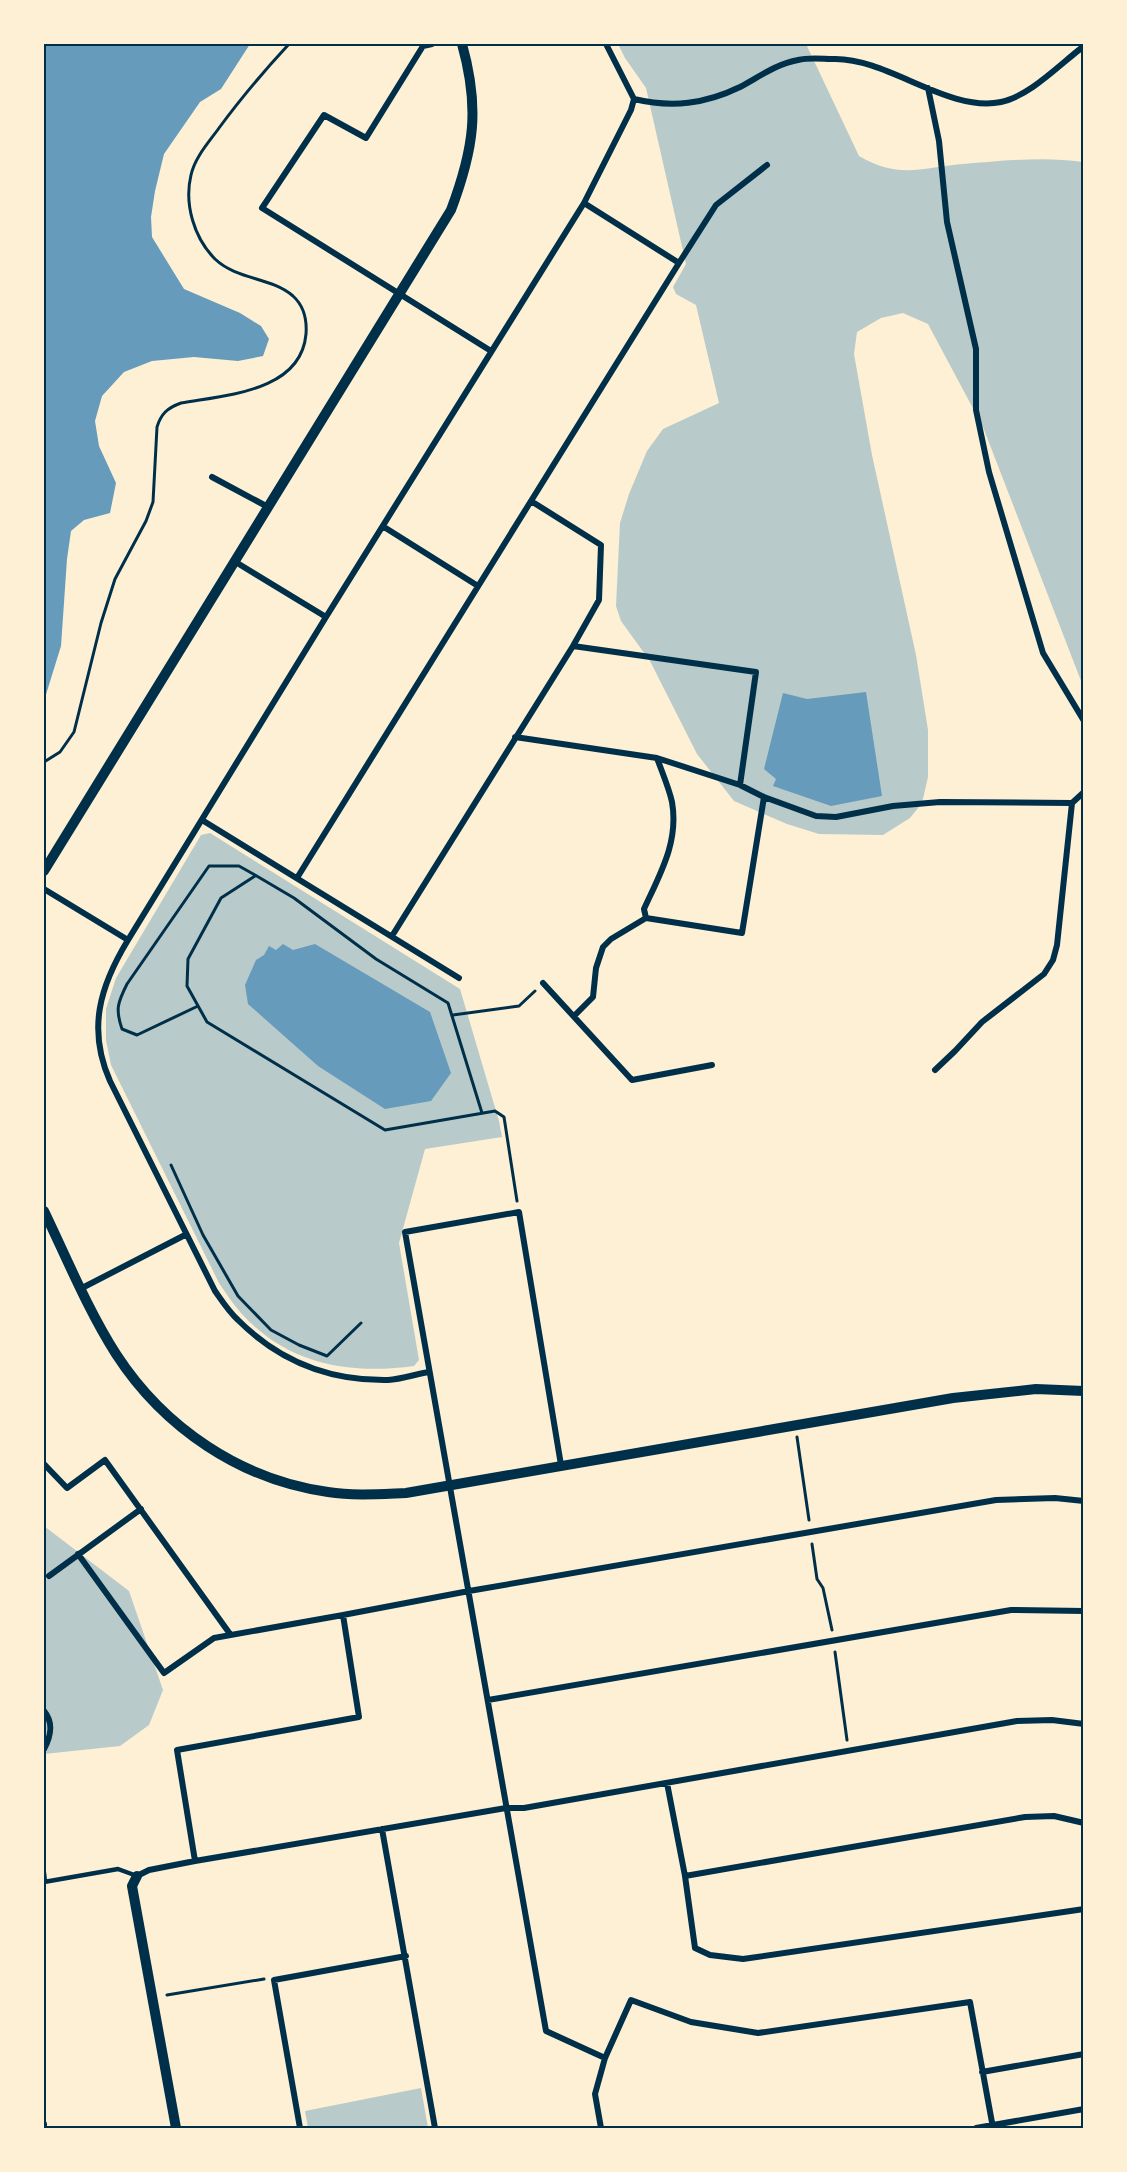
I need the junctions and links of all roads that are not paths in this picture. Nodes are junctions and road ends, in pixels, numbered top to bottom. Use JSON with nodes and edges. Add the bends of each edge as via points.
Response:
{"nodes":[{"id":1,"x":432,"y":44,"type":"edge"},
{"id":2,"x":462,"y":44,"type":"edge"},
{"id":3,"x":606,"y":44,"type":"edge"},
{"id":4,"x":1083,"y":46,"type":"edge"},
{"id":5,"x":928,"y":88,"type":"junction"},
{"id":6,"x":634,"y":99,"type":"junction"},
{"id":7,"x":767,"y":165,"type":"dead end"},
{"id":8,"x":584,"y":203,"type":"junction"},
{"id":9,"x":679,"y":263,"type":"junction"},
{"id":10,"x":399,"y":295,"type":"junction"},
{"id":11,"x":491,"y":351,"type":"junction"},
{"id":12,"x":213,"y":477,"type":"dead end"},
{"id":13,"x":531,"y":501,"type":"junction"},
{"id":14,"x":268,"y":507,"type":"junction"},
{"id":15,"x":384,"y":527,"type":"junction"},
{"id":16,"x":234,"y":561,"type":"junction"},
{"id":17,"x":478,"y":586,"type":"junction"},
{"id":18,"x":326,"y":617,"type":"junction"},
{"id":19,"x":573,"y":646,"type":"junction"},
{"id":20,"x":1083,"y":721,"type":"edge"},
{"id":21,"x":515,"y":737,"type":"junction"},
{"id":22,"x":657,"y":758,"type":"junction"},
{"id":23,"x":740,"y":785,"type":"junction"},
{"id":24,"x":1083,"y":792,"type":"edge"},
{"id":25,"x":764,"y":797,"type":"junction"},
{"id":26,"x":1072,"y":803,"type":"junction"},
{"id":27,"x":202,"y":820,"type":"junction"},
{"id":28,"x":44,"y":871,"type":"edge"},
{"id":29,"x":297,"y":878,"type":"junction"},
{"id":30,"x":44,"y":889,"type":"edge"},
{"id":31,"x":646,"y":918,"type":"junction"},
{"id":32,"x":392,"y":936,"type":"junction"},
{"id":33,"x":128,"y":939,"type":"junction"},
{"id":34,"x":459,"y":978,"type":"dead end"},
{"id":35,"x":543,"y":983,"type":"road end"},
{"id":36,"x":574,"y":1016,"type":"junction"},
{"id":37,"x":712,"y":1065,"type":"dead end"},
{"id":38,"x":935,"y":1070,"type":"dead end"},
{"id":39,"x":44,"y":1211,"type":"edge"},
{"id":40,"x":185,"y":1235,"type":"junction"},
{"id":41,"x":82,"y":1288,"type":"junction"},
{"id":42,"x":429,"y":1372,"type":"junction"},
{"id":43,"x":1083,"y":1391,"type":"edge"},
{"id":44,"x":44,"y":1464,"type":"edge"},
{"id":45,"x":561,"y":1465,"type":"junction"},
{"id":46,"x":450,"y":1486,"type":"junction"},
{"id":47,"x":1083,"y":1501,"type":"edge"},
{"id":48,"x":141,"y":1509,"type":"junction"},
{"id":49,"x":78,"y":1554,"type":"junction"},
{"id":50,"x":49,"y":1576,"type":"dead end"},
{"id":51,"x":469,"y":1591,"type":"junction"},
{"id":52,"x":1083,"y":1611,"type":"edge"},
{"id":53,"x":343,"y":1615,"type":"junction"},
{"id":54,"x":230,"y":1634,"type":"junction"},
{"id":55,"x":488,"y":1700,"type":"junction"},
{"id":56,"x":44,"y":1711,"type":"edge"},
{"id":57,"x":1083,"y":1724,"type":"edge"},
{"id":58,"x":44,"y":1749,"type":"edge"},
{"id":59,"x":667,"y":1783,"type":"junction"},
{"id":60,"x":506,"y":1808,"type":"junction"},
{"id":61,"x":1083,"y":1823,"type":"edge"},
{"id":62,"x":382,"y":1829,"type":"junction"},
{"id":63,"x":195,"y":1861,"type":"junction"},
{"id":64,"x":44,"y":1873,"type":"edge"},
{"id":65,"x":137,"y":1876,"type":"junction"},
{"id":66,"x":685,"y":1876,"type":"junction"},
{"id":67,"x":44,"y":1882,"type":"edge"},
{"id":68,"x":1083,"y":1910,"type":"edge"},
{"id":69,"x":406,"y":1956,"type":"junction"},
{"id":70,"x":1083,"y":2054,"type":"edge"},
{"id":71,"x":604,"y":2058,"type":"junction"},
{"id":72,"x":982,"y":2072,"type":"junction"},
{"id":73,"x":1083,"y":2109,"type":"edge"},
{"id":74,"x":992,"y":2127,"type":"edge"},
{"id":75,"x":176,"y":2128,"type":"edge"},
{"id":76,"x":300,"y":2128,"type":"edge"},
{"id":77,"x":435,"y":2128,"type":"edge"},
{"id":78,"x":601,"y":2128,"type":"edge"},
{"id":79,"x":976,"y":2128,"type":"edge"}],
"edges":[{"from":1,"to":10,"type":"street","via":[[423,46],[366,138],[324,115],[262,208]]},
{"from":2,"to":10,"type":"street","via":[[472,88],[473,133],[469,155],[451,210]]},
{"from":3,"to":6,"type":"street"},
{"from":4,"to":5,"type":"street","via":[[1020,96],[1000,102],[976,104]]},
{"from":5,"to":6,"type":"street","via":[[838,58],[798,59],[767,70],[716,97],[670,105]]},
{"from":5,"to":20,"type":"street","via":[[939,141],[947,222],[976,349],[976,410],[989,472],[1043,652]]},
{"from":6,"to":8,"type":"street"},
{"from":7,"to":9,"type":"street","via":[[716,206]]},
{"from":8,"to":9,"type":"street"},
{"from":8,"to":11,"type":"street"},
{"from":9,"to":13,"type":"street"},
{"from":10,"to":11,"type":"street"},
{"from":10,"to":14,"type":"street"},
{"from":11,"to":15,"type":"street"},
{"from":12,"to":14,"type":"street"},
{"from":13,"to":17,"type":"street"},
{"from":13,"to":19,"type":"street","via":[[601,545],[599,600]]},
{"from":14,"to":16,"type":"street"},
{"from":15,"to":17,"type":"street"},
{"from":15,"to":18,"type":"street"},
{"from":16,"to":18,"type":"street"},
{"from":16,"to":28,"type":"street"},
{"from":17,"to":29,"type":"street"},
{"from":18,"to":27,"type":"street"},
{"from":19,"to":21,"type":"street"},
{"from":19,"to":23,"type":"street","via":[[756,672]]},
{"from":21,"to":22,"type":"street"},
{"from":21,"to":32,"type":"street"},
{"from":22,"to":23,"type":"street"},
{"from":22,"to":31,"type":"street","via":[[672,802],[674,833],[670,852],[644,909]]},
{"from":23,"to":25,"type":"street"},
{"from":24,"to":26,"type":"street"},
{"from":25,"to":26,"type":"street","via":[[816,816],[836,817],[940,802]]},
{"from":25,"to":31,"type":"street","via":[[742,933]]},
{"from":26,"to":38,"type":"street","via":[[1053,960],[1044,974],[982,1022]]},
{"from":27,"to":29,"type":"street"},
{"from":27,"to":33,"type":"street"},
{"from":29,"to":32,"type":"street"},
{"from":30,"to":33,"type":"street"},
{"from":31,"to":36,"type":"street","via":[[603,947],[593,997]]},
{"from":32,"to":34,"type":"street"},
{"from":33,"to":40,"type":"street","via":[[113,964],[98,1009],[102,1065]]},
{"from":35,"to":36,"type":"street"},
{"from":36,"to":37,"type":"street","via":[[632,1080]]},
{"from":39,"to":41,"type":"street"},
{"from":40,"to":41,"type":"street"},
{"from":40,"to":42,"type":"street","via":[[215,1291],[236,1319],[268,1347],[307,1368],[354,1378],[390,1380]]},
{"from":41,"to":46,"type":"street","via":[[112,1346],[144,1392],[210,1450],[290,1484],[328,1492],[369,1495]]},
{"from":42,"to":45,"type":"street","via":[[405,1232],[519,1212]]},
{"from":42,"to":46,"type":"street"},
{"from":43,"to":45,"type":"street","via":[[996,1392]]},
{"from":44,"to":48,"type":"street","via":[[68,1488],[105,1460]]},
{"from":45,"to":46,"type":"street"},
{"from":46,"to":51,"type":"street"},
{"from":47,"to":51,"type":"street","via":[[996,1500]]},
{"from":48,"to":49,"type":"street"},
{"from":48,"to":54,"type":"street"},
{"from":49,"to":50,"type":"street"},
{"from":49,"to":54,"type":"street","via":[[164,1673],[214,1638]]},
{"from":51,"to":53,"type":"street"},
{"from":51,"to":55,"type":"street"},
{"from":52,"to":55,"type":"street","via":[[1011,1610]]},
{"from":53,"to":54,"type":"street"},
{"from":53,"to":63,"type":"street","via":[[358,1717],[177,1750]]},
{"from":55,"to":60,"type":"street"},
{"from":56,"to":58,"type":"street","via":[[51,1724]]},
{"from":57,"to":59,"type":"street","via":[[1017,1721]]},
{"from":59,"to":60,"type":"street"},
{"from":59,"to":66,"type":"street"},
{"from":60,"to":62,"type":"street"},
{"from":60,"to":71,"type":"street","via":[[546,2031]]},
{"from":61,"to":66,"type":"street","via":[[1054,1816],[1025,1817]]},
{"from":62,"to":63,"type":"street"},
{"from":62,"to":69,"type":"street"},
{"from":63,"to":65,"type":"street"},
{"from":64,"to":67,"type":"lane"},
{"from":65,"to":67,"type":"lane","via":[[118,1869]]},
{"from":65,"to":75,"type":"street","via":[[132,1886]]},
{"from":66,"to":68,"type":"street","via":[[695,1948],[710,1955],[743,1959]]},
{"from":69,"to":76,"type":"street","via":[[274,1980]]},
{"from":69,"to":77,"type":"street"},
{"from":70,"to":72,"type":"street"},
{"from":71,"to":72,"type":"street","via":[[631,2000],[691,2022],[758,2033],[970,2002]]},
{"from":71,"to":78,"type":"street","via":[[595,2094]]},
{"from":72,"to":74,"type":"street"},
{"from":73,"to":74,"type":"street"},
{"from":74,"to":79,"type":"street"}]}
